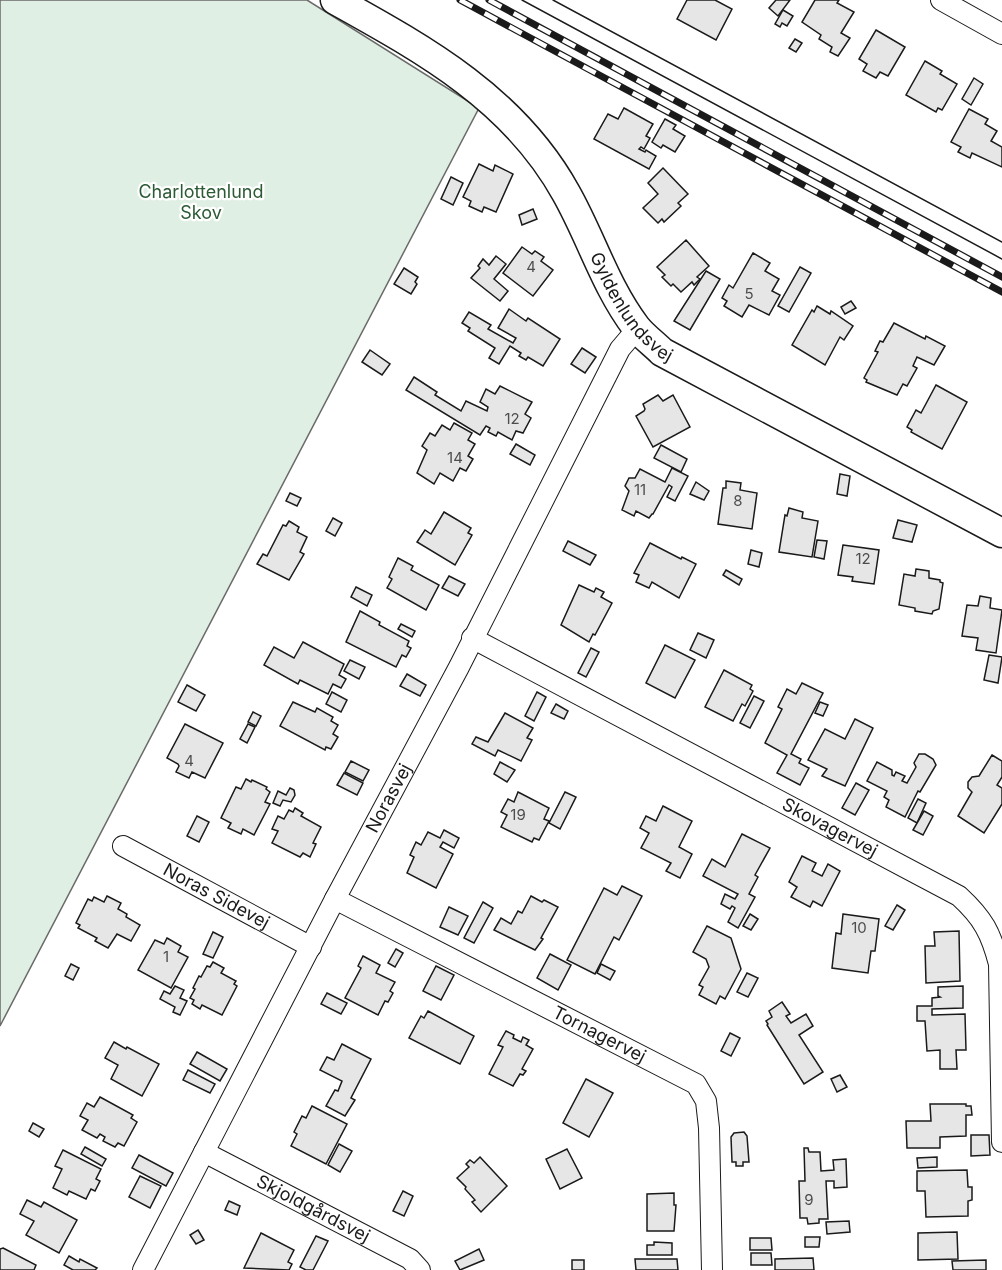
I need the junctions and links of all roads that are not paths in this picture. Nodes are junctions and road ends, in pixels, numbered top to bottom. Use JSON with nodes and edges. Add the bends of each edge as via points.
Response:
{"nodes":[{"id":1,"x":335,"y":0,"type":"edge"},
{"id":2,"x":941,"y":0,"type":"edge"},
{"id":3,"x":1002,"y":34,"type":"edge"},
{"id":4,"x":637,"y":329,"type":"junction"},
{"id":5,"x":1002,"y":533,"type":"edge"},
{"id":6,"x":472,"y":638,"type":"junction"},
{"id":7,"x":123,"y":846,"type":"dead end"},
{"id":8,"x":335,"y":899,"type":"junction"},
{"id":9,"x":311,"y":947,"type":"junction"},
{"id":10,"x":1002,"y":1142,"type":"edge"},
{"id":11,"x":204,"y":1152,"type":"junction"},
{"id":12,"x":143,"y":1270,"type":"edge"},
{"id":13,"x":420,"y":1270,"type":"edge"},
{"id":14,"x":712,"y":1270,"type":"edge"}],
"edges":[{"from":1,"to":4,"type":"street","name":"Gyldenlundsvej","via":[[417,46],[514,121],[567,193],[619,302]]},
{"from":2,"to":3,"type":"street"},
{"from":4,"to":5,"type":"street","name":"Gyldenlundsvej","via":[[662,352]]},
{"from":4,"to":6,"type":"street","name":"Norasvej","via":[[620,349]]},
{"from":6,"to":8,"type":"street","name":"Norasvej"},
{"from":6,"to":10,"type":"street","name":"Skovagervej","via":[[959,896],[978,914],[992,938],[999,964]]},
{"from":7,"to":9,"type":"street","name":"Noras Sidevej"},
{"from":8,"to":9,"type":"street","name":"Norasvej"},
{"from":8,"to":14,"type":"street","name":"Tornagervej","via":[[696,1084],[706,1101],[709,1128]]},
{"from":9,"to":11,"type":"street","name":"Norasvej"},
{"from":11,"to":12,"type":"street","name":"Norasvej"},
{"from":11,"to":13,"type":"street","name":"Skjoldgårdsvej","via":[[410,1259]]}]}
